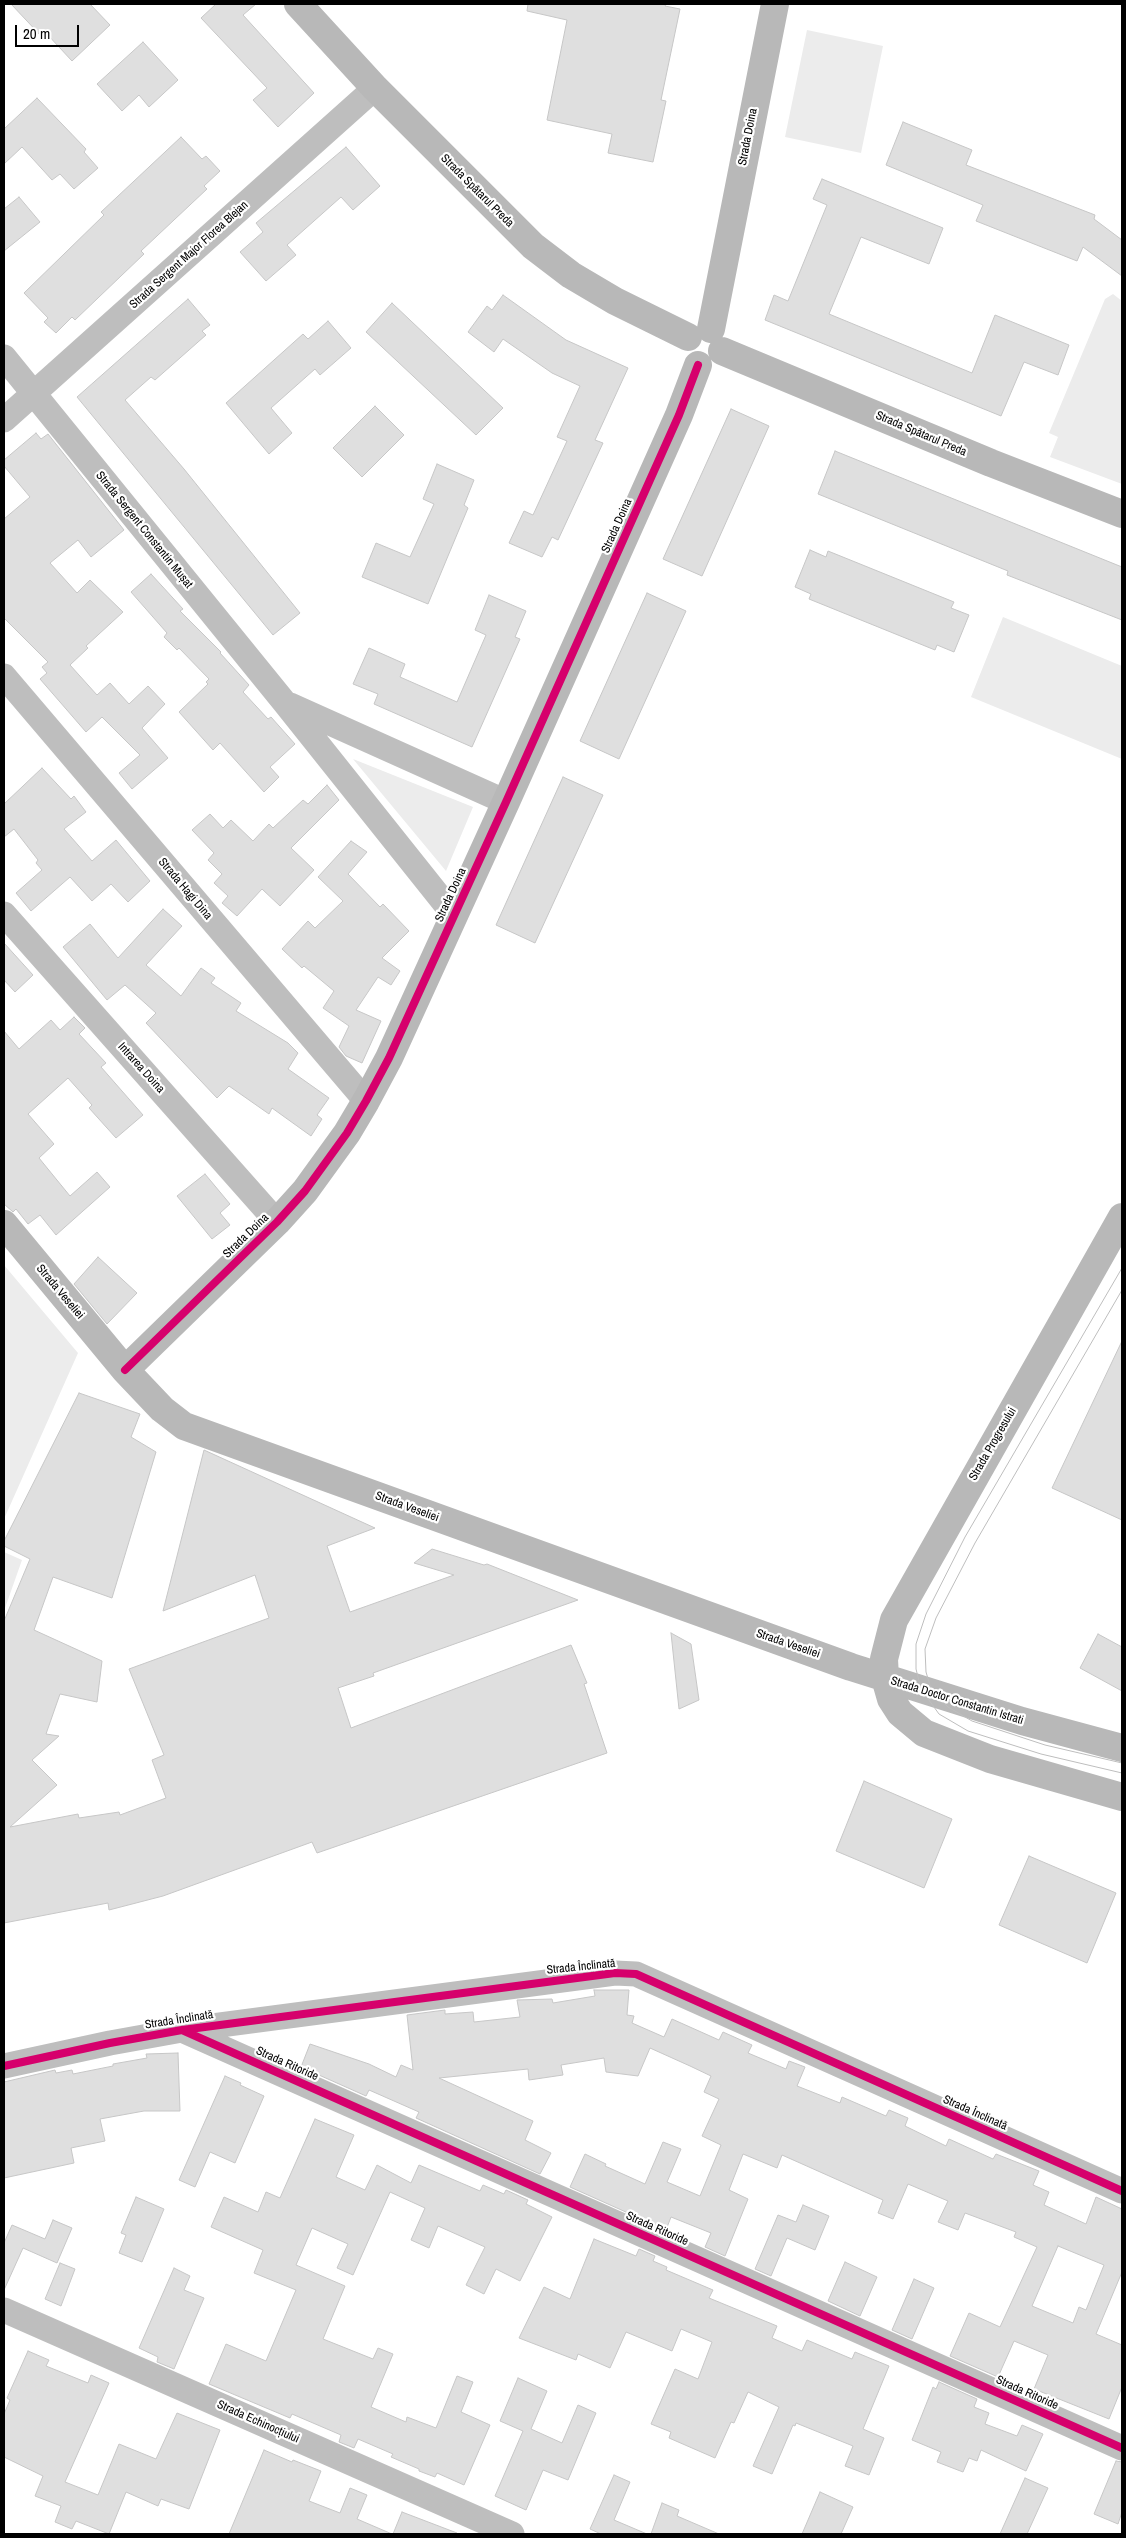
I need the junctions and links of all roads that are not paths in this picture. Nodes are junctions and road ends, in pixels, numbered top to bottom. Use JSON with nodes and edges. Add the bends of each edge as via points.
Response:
{"nodes":[{"id":1,"x":298,"y":4,"type":"edge"},
{"id":2,"x":775,"y":4,"type":"edge"},
{"id":3,"x":374,"y":88,"type":"junction"},
{"id":4,"x":707,"y":339,"type":"junction"},
{"id":5,"x":4,"y":357,"type":"edge"},
{"id":6,"x":34,"y":394,"type":"junction"},
{"id":7,"x":4,"y":420,"type":"edge"},
{"id":8,"x":1122,"y":514,"type":"edge"},
{"id":9,"x":4,"y":676,"type":"edge"},
{"id":10,"x":285,"y":703,"type":"junction"},
{"id":11,"x":506,"y":802,"type":"junction"},
{"id":12,"x":4,"y":914,"type":"edge"},
{"id":13,"x":454,"y":916,"type":"junction"},
{"id":14,"x":366,"y":1101,"type":"junction"},
{"id":15,"x":1122,"y":1217,"type":"edge"},
{"id":16,"x":277,"y":1222,"type":"junction"},
{"id":17,"x":4,"y":1224,"type":"edge"},
{"id":18,"x":125,"y":1370,"type":"junction"},
{"id":19,"x":885,"y":1678,"type":"junction"},
{"id":20,"x":1122,"y":1748,"type":"edge"},
{"id":21,"x":1122,"y":1797,"type":"edge"},
{"id":22,"x":182,"y":2030,"type":"junction"},
{"id":23,"x":4,"y":2066,"type":"edge"},
{"id":24,"x":1122,"y":2191,"type":"edge"},
{"id":25,"x":4,"y":2310,"type":"edge"},
{"id":26,"x":1122,"y":2448,"type":"edge"},
{"id":27,"x":512,"y":2534,"type":"edge"}],
"edges":[{"from":1,"to":3,"type":"street","name":"Strada Spătarul Preda"},
{"from":2,"to":4,"type":"street","name":"Strada Doina"},
{"from":3,"to":4,"type":"street","name":"Strada Spătarul Preda","via":[[533,246],[571,275],[615,302]]},
{"from":3,"to":6,"type":"street","name":"Strada Sergent Major Florea Blejan"},
{"from":4,"to":8,"type":"street","name":"Strada Spătarul Preda","via":[[991,463]]},
{"from":4,"to":11,"type":"street","name":"Strada Doina","via":[[716,362],[698,365],[679,415]]},
{"from":5,"to":6,"type":"street","name":"Strada Sergent Constantin Mușat"},
{"from":6,"to":7,"type":"street","name":"Strada Sergent Major Florea Blejan"},
{"from":6,"to":10,"type":"street","name":"Strada Sergent Constantin Mușat"},
{"from":9,"to":14,"type":"street","name":"Strada Hagi Dina"},
{"from":10,"to":11,"type":"street","name":"Strada Sergent Constantin Mușat"},
{"from":10,"to":13,"type":"street","name":"Strada Sergent Constantin Mușat"},
{"from":11,"to":13,"type":"street","name":"Strada Doina"},
{"from":12,"to":16,"type":"street","name":"Intrarea Doina"},
{"from":13,"to":14,"type":"street","name":"Strada Doina"},
{"from":14,"to":16,"type":"street","name":"Strada Doina","via":[[326,1164]]},
{"from":15,"to":19,"type":"street","name":"Strada Progresului","via":[[894,1620],[884,1659]]},
{"from":16,"to":18,"type":"street","name":"Strada Doina"},
{"from":17,"to":18,"type":"street","name":"Strada Veseliei"},
{"from":18,"to":19,"type":"street","name":"Strada Veseliei","via":[[162,1409],[184,1426]]},
{"from":19,"to":20,"type":"street","name":"Strada Doctor Constantin Istrati"},
{"from":19,"to":21,"type":"street","name":"Strada Doctor Constantin Istrati","via":[[891,1699],[900,1713],[924,1733],[997,1761]]},
{"from":22,"to":23,"type":"street","name":"Strada Înclinată"},
{"from":22,"to":24,"type":"street","name":"Strada Înclinată","via":[[615,1973],[636,1974]]},
{"from":22,"to":26,"type":"street","name":"Strada Ritoride"},
{"from":25,"to":27,"type":"street","name":"Strada Echinocțiului"}]}
